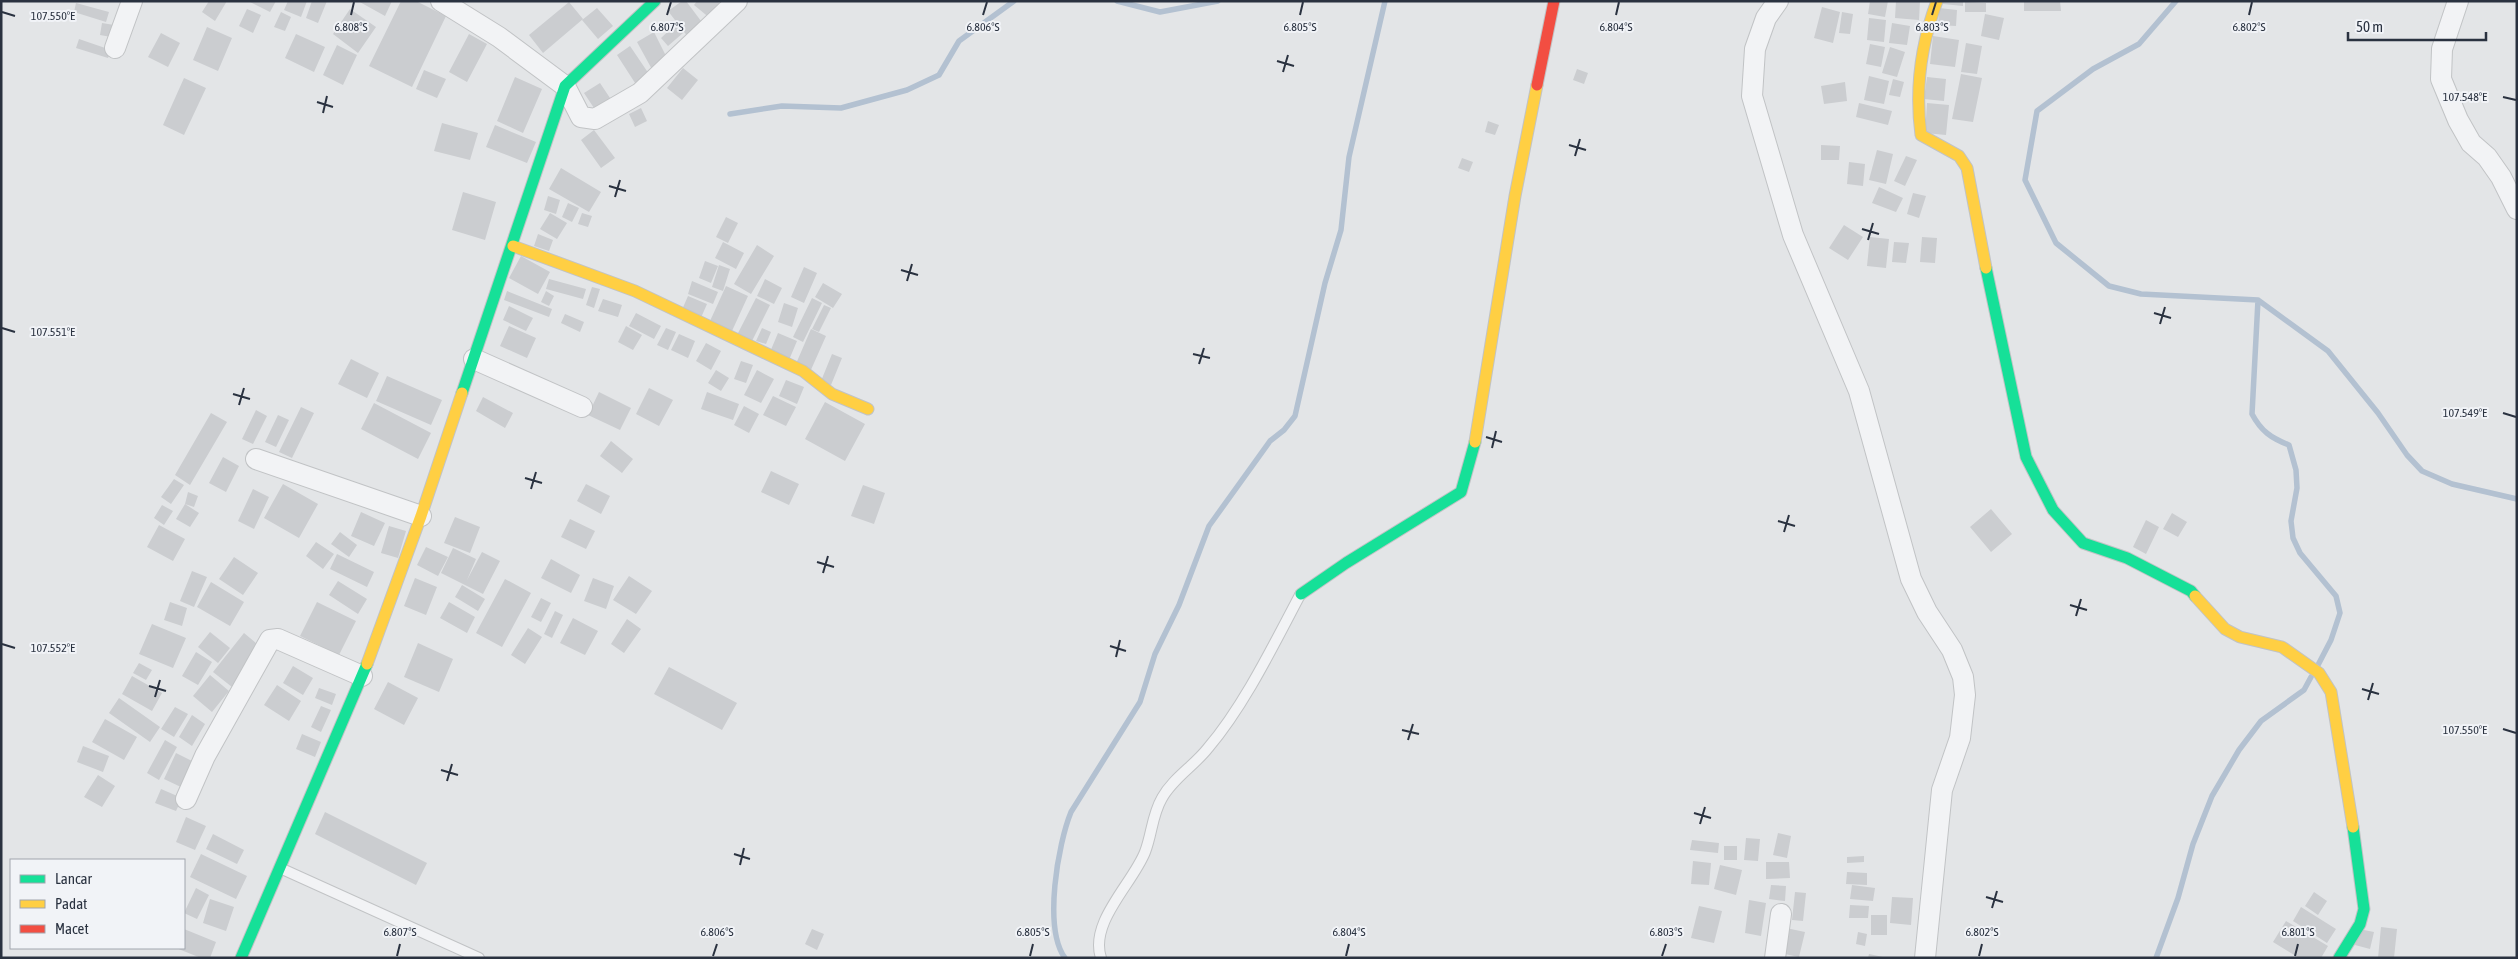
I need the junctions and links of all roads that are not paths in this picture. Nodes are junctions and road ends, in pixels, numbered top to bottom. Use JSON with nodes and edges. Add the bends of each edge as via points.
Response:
{"nodes":[{"id":1,"x":132,"y":1,"type":"edge"},
{"id":2,"x":440,"y":1,"type":"edge"},
{"id":3,"x":655,"y":1,"type":"edge"},
{"id":4,"x":737,"y":1,"type":"edge"},
{"id":5,"x":1554,"y":1,"type":"edge"},
{"id":6,"x":1778,"y":1,"type":"edge"},
{"id":7,"x":1937,"y":1,"type":"edge"},
{"id":8,"x":2458,"y":1,"type":"edge"},
{"id":9,"x":115,"y":48,"type":"dead end"},
{"id":10,"x":565,"y":86,"type":"junction"},
{"id":11,"x":2517,"y":209,"type":"edge"},
{"id":12,"x":513,"y":246,"type":"junction"},
{"id":13,"x":474,"y":359,"type":"junction"},
{"id":14,"x":582,"y":406,"type":"dead end"},
{"id":15,"x":868,"y":409,"type":"dead end"},
{"id":16,"x":256,"y":459,"type":"dead end"},
{"id":17,"x":420,"y":516,"type":"junction"},
{"id":18,"x":1301,"y":594,"type":"joint"},
{"id":19,"x":362,"y":676,"type":"junction"},
{"id":20,"x":186,"y":799,"type":"dead end"},
{"id":21,"x":280,"y":868,"type":"junction"},
{"id":22,"x":1781,"y":914,"type":"dead end"},
{"id":23,"x":241,"y":958,"type":"edge"},
{"id":24,"x":479,"y":958,"type":"edge"},
{"id":25,"x":1101,"y":958,"type":"edge"},
{"id":26,"x":1775,"y":958,"type":"edge"},
{"id":27,"x":1925,"y":958,"type":"edge"},
{"id":28,"x":2339,"y":958,"type":"edge"}],
"edges":[{"from":1,"to":9,"type":"street"},
{"from":2,"to":10,"type":"street","via":[[499,37]]},
{"from":3,"to":10,"type":"street"},
{"from":4,"to":10,"type":"street","via":[[640,93],[610,112],[595,119],[581,117]]},
{"from":5,"to":18,"type":"street","via":[[1514,196],[1473,455],[1461,492],[1346,562]]},
{"from":6,"to":27,"type":"street","via":[[1766,18],[1755,49],[1752,96],[1765,144],[1793,235],[1859,391],[1912,579],[1927,612],[1952,650],[1963,677],[1965,695],[1960,738],[1942,790]]},
{"from":7,"to":28,"type":"street","via":[[1929,23],[1920,82],[1918,118],[1921,135],[1959,156],[1967,168],[2026,457],[2053,510],[2082,543],[2127,558],[2192,591],[2226,629],[2240,637],[2282,646],[2320,673],[2332,692],[2364,909],[2360,924]]},
{"from":8,"to":11,"type":"street","via":[[2442,49],[2441,79],[2471,143],[2487,157],[2501,177]]},
{"from":10,"to":12,"type":"street"},
{"from":12,"to":13,"type":"street"},
{"from":12,"to":15,"type":"street","via":[[634,291],[803,371],[832,394]]},
{"from":13,"to":14,"type":"street"},
{"from":13,"to":17,"type":"street"},
{"from":16,"to":17,"type":"street"},
{"from":17,"to":19,"type":"street"},
{"from":18,"to":25,"type":"lane","via":[[1247,690],[1208,749],[1162,796],[1145,852],[1105,921],[1098,949]]},
{"from":19,"to":20,"type":"street","via":[[278,639],[270,640],[205,756]]},
{"from":19,"to":21,"type":"street"},
{"from":21,"to":23,"type":"street"},
{"from":21,"to":24,"type":"lane"},
{"from":22,"to":26,"type":"street"}]}
